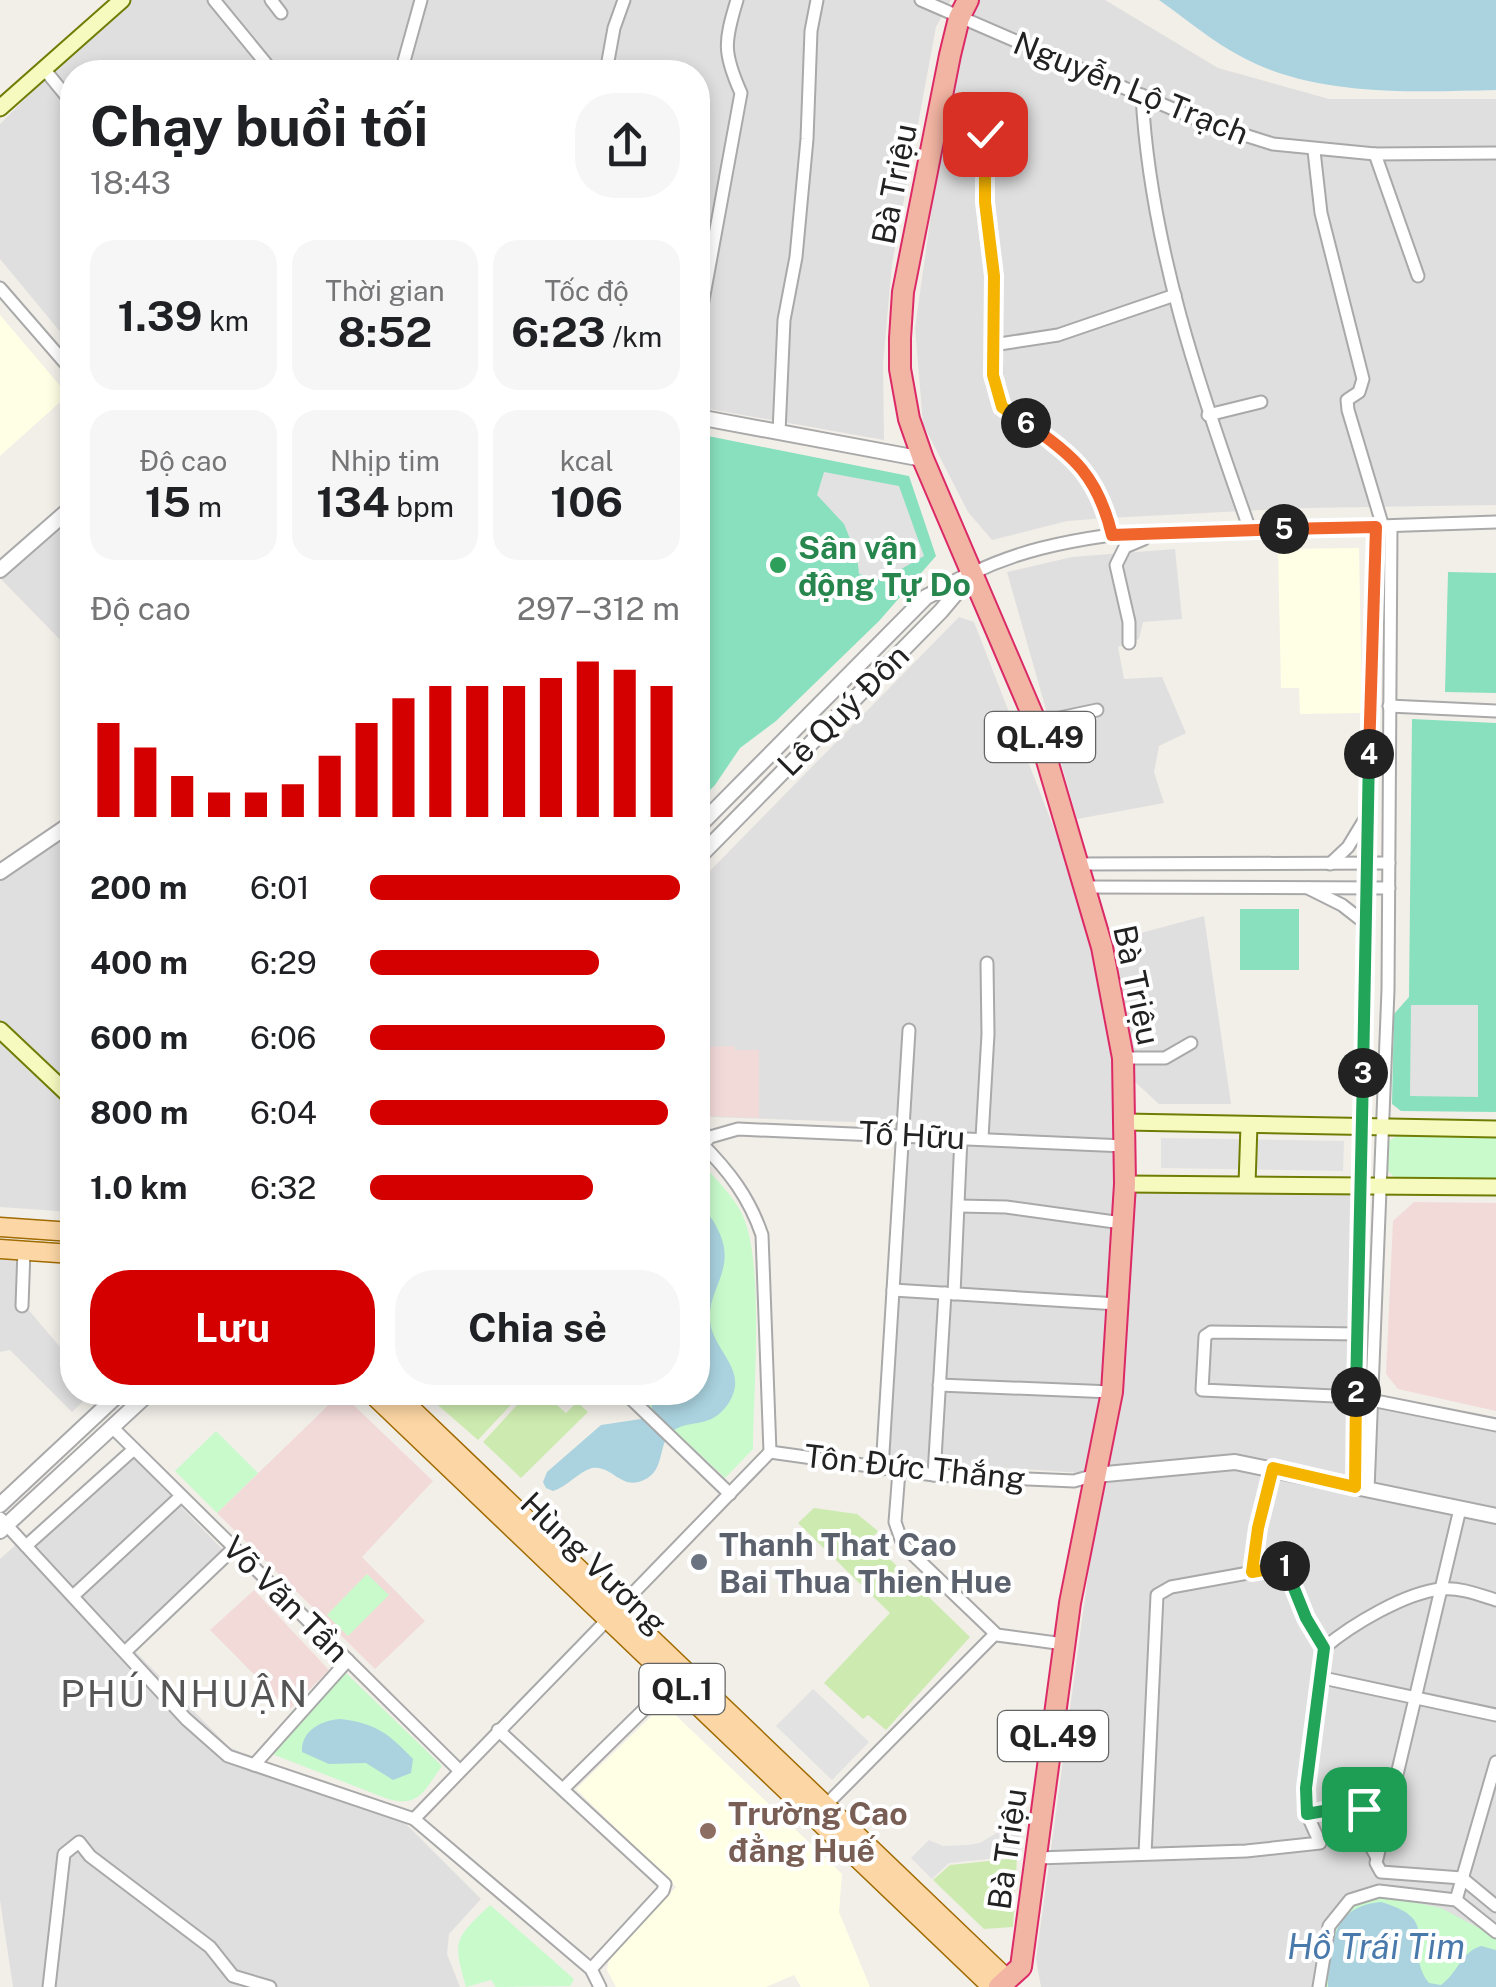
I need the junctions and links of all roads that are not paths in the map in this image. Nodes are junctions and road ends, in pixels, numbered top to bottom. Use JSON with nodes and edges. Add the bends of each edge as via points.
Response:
{"nodes":[{"id":1,"x":122,"y":0,"type":"edge"},
{"id":2,"x":214,"y":0,"type":"edge"},
{"id":3,"x":271,"y":0,"type":"edge"},
{"id":4,"x":420,"y":0,"type":"edge"},
{"id":5,"x":624,"y":0,"type":"edge"},
{"id":6,"x":737,"y":0,"type":"edge"},
{"id":7,"x":817,"y":0,"type":"edge"},
{"id":8,"x":921,"y":0,"type":"edge"},
{"id":9,"x":964,"y":9,"type":"edge"},
{"id":10,"x":281,"y":13,"type":"dead end"},
{"id":11,"x":263,"y":60,"type":"edge"},
{"id":12,"x":403,"y":60,"type":"edge"},
{"id":13,"x":608,"y":60,"type":"edge"},
{"id":14,"x":44,"y":69,"type":"junction"},
{"id":15,"x":60,"y":88,"type":"edge"},
{"id":16,"x":1142,"y":95,"type":"junction"},
{"id":17,"x":0,"y":108,"type":"edge"},
{"id":18,"x":985,"y":134,"type":"dead end"},
{"id":19,"x":1314,"y":150,"type":"junction"},
{"id":20,"x":1491,"y":153,"type":"edge"},
{"id":21,"x":1375,"y":154,"type":"junction"},
{"id":22,"x":710,"y":262,"type":"edge"},
{"id":23,"x":1418,"y":276,"type":"dead end"},
{"id":24,"x":0,"y":288,"type":"edge"},
{"id":25,"x":1175,"y":295,"type":"junction"},
{"id":26,"x":993,"y":345,"type":"junction"},
{"id":27,"x":60,"y":357,"type":"edge"},
{"id":28,"x":1261,"y":402,"type":"dead end"},
{"id":29,"x":1208,"y":415,"type":"junction"},
{"id":30,"x":710,"y":419,"type":"edge"},
{"id":31,"x":779,"y":432,"type":"junction"},
{"id":32,"x":923,"y":459,"type":"junction"},
{"id":33,"x":60,"y":518,"type":"edge"},
{"id":34,"x":1496,"y":522,"type":"edge"},
{"id":35,"x":1383,"y":527,"type":"junction"},
{"id":36,"x":1250,"y":530,"type":"junction"},
{"id":37,"x":1167,"y":532,"type":"junction"},
{"id":38,"x":1112,"y":535,"type":"junction"},
{"id":39,"x":0,"y":570,"type":"edge"},
{"id":40,"x":973,"y":573,"type":"junction"},
{"id":41,"x":1372,"y":638,"type":"junction"},
{"id":42,"x":1390,"y":639,"type":"junction"},
{"id":43,"x":1128,"y":644,"type":"dead end"},
{"id":44,"x":1388,"y":706,"type":"junction"},
{"id":45,"x":1097,"y":710,"type":"dead end"},
{"id":46,"x":1496,"y":711,"type":"edge"},
{"id":47,"x":1036,"y":724,"type":"junction"},
{"id":48,"x":1369,"y":756,"type":"junction"},
{"id":49,"x":1389,"y":759,"type":"junction"},
{"id":50,"x":761,"y":763,"type":"junction"},
{"id":51,"x":776,"y":778,"type":"junction"},
{"id":52,"x":710,"y":815,"type":"edge"},
{"id":53,"x":1367,"y":815,"type":"junction"},
{"id":54,"x":60,"y":831,"type":"edge"},
{"id":55,"x":710,"y":846,"type":"edge"},
{"id":56,"x":1389,"y":863,"type":"junction"},
{"id":57,"x":1077,"y":864,"type":"junction"},
{"id":58,"x":1330,"y":864,"type":"junction"},
{"id":59,"x":1366,"y":864,"type":"junction"},
{"id":60,"x":0,"y":872,"type":"edge"},
{"id":61,"x":1304,"y":886,"type":"junction"},
{"id":62,"x":1083,"y":887,"type":"junction"},
{"id":63,"x":1365,"y":887,"type":"junction"},
{"id":64,"x":1388,"y":888,"type":"junction"},
{"id":65,"x":1364,"y":923,"type":"junction"},
{"id":66,"x":987,"y":963,"type":"dead end"},
{"id":67,"x":0,"y":1030,"type":"edge"},
{"id":68,"x":909,"y":1030,"type":"dead end"},
{"id":69,"x":1191,"y":1042,"type":"dead end"},
{"id":70,"x":1123,"y":1058,"type":"junction"},
{"id":71,"x":60,"y":1087,"type":"edge"},
{"id":72,"x":1126,"y":1122,"type":"junction"},
{"id":73,"x":1249,"y":1125,"type":"junction"},
{"id":74,"x":1363,"y":1128,"type":"junction"},
{"id":75,"x":1383,"y":1128,"type":"junction"},
{"id":76,"x":1496,"y":1129,"type":"edge"},
{"id":77,"x":902,"y":1134,"type":"junction"},
{"id":78,"x":961,"y":1137,"type":"junction"},
{"id":79,"x":710,"y":1138,"type":"edge"},
{"id":80,"x":982,"y":1138,"type":"junction"},
{"id":81,"x":1125,"y":1146,"type":"junction"},
{"id":82,"x":710,"y":1155,"type":"edge"},
{"id":83,"x":1125,"y":1184,"type":"junction"},
{"id":84,"x":1248,"y":1184,"type":"junction"},
{"id":85,"x":1361,"y":1184,"type":"junction"},
{"id":86,"x":1381,"y":1185,"type":"junction"},
{"id":87,"x":1496,"y":1187,"type":"edge"},
{"id":88,"x":958,"y":1206,"type":"junction"},
{"id":89,"x":1122,"y":1222,"type":"junction"},
{"id":90,"x":0,"y":1226,"type":"edge"},
{"id":91,"x":60,"y":1231,"type":"edge"},
{"id":92,"x":0,"y":1248,"type":"edge"},
{"id":93,"x":24,"y":1250,"type":"junction"},
{"id":94,"x":60,"y":1253,"type":"edge"},
{"id":95,"x":893,"y":1290,"type":"junction"},
{"id":96,"x":949,"y":1294,"type":"junction"},
{"id":97,"x":1118,"y":1304,"type":"junction"},
{"id":98,"x":22,"y":1306,"type":"dead end"},
{"id":99,"x":1358,"y":1334,"type":"junction"},
{"id":100,"x":939,"y":1385,"type":"junction"},
{"id":101,"x":1112,"y":1392,"type":"junction"},
{"id":102,"x":1356,"y":1397,"type":"junction"},
{"id":103,"x":1373,"y":1399,"type":"junction"},
{"id":104,"x":107,"y":1405,"type":"edge"},
{"id":105,"x":137,"y":1405,"type":"edge"},
{"id":106,"x":384,"y":1405,"type":"edge"},
{"id":107,"x":407,"y":1405,"type":"edge"},
{"id":108,"x":637,"y":1405,"type":"edge"},
{"id":109,"x":1496,"y":1425,"type":"edge"},
{"id":110,"x":113,"y":1428,"type":"junction"},
{"id":111,"x":134,"y":1449,"type":"junction"},
{"id":112,"x":770,"y":1452,"type":"junction"},
{"id":113,"x":882,"y":1468,"type":"junction"},
{"id":114,"x":1273,"y":1468,"type":"junction"},
{"id":115,"x":899,"y":1471,"type":"junction"},
{"id":116,"x":934,"y":1475,"type":"junction"},
{"id":117,"x":1094,"y":1475,"type":"junction"},
{"id":118,"x":1362,"y":1489,"type":"junction"},
{"id":119,"x":730,"y":1494,"type":"junction"},
{"id":120,"x":181,"y":1496,"type":"junction"},
{"id":121,"x":0,"y":1505,"type":"edge"},
{"id":122,"x":1460,"y":1509,"type":"junction"},
{"id":123,"x":1496,"y":1516,"type":"edge"},
{"id":124,"x":2,"y":1525,"type":"edge"},
{"id":125,"x":26,"y":1546,"type":"junction"},
{"id":126,"x":234,"y":1548,"type":"junction"},
{"id":127,"x":1252,"y":1572,"type":"junction"},
{"id":128,"x":1443,"y":1588,"type":"junction"},
{"id":129,"x":73,"y":1596,"type":"junction"},
{"id":130,"x":1496,"y":1600,"type":"edge"},
{"id":131,"x":612,"y":1612,"type":"junction"},
{"id":132,"x":995,"y":1634,"type":"junction"},
{"id":133,"x":1064,"y":1644,"type":"junction"},
{"id":134,"x":1324,"y":1648,"type":"junction"},
{"id":135,"x":125,"y":1652,"type":"junction"},
{"id":136,"x":348,"y":1660,"type":"junction"},
{"id":137,"x":1323,"y":1678,"type":"junction"},
{"id":138,"x":674,"y":1681,"type":"junction"},
{"id":139,"x":1418,"y":1697,"type":"junction"},
{"id":140,"x":1496,"y":1715,"type":"edge"},
{"id":141,"x":498,"y":1730,"type":"junction"},
{"id":142,"x":1496,"y":1762,"type":"edge"},
{"id":143,"x":254,"y":1765,"type":"junction"},
{"id":144,"x":460,"y":1770,"type":"junction"},
{"id":145,"x":1494,"y":1787,"type":"edge"},
{"id":146,"x":564,"y":1788,"type":"junction"},
{"id":147,"x":825,"y":1806,"type":"junction"},
{"id":148,"x":1307,"y":1814,"type":"junction"},
{"id":149,"x":414,"y":1819,"type":"junction"},
{"id":150,"x":1145,"y":1854,"type":"junction"},
{"id":151,"x":1376,"y":1856,"type":"junction"},
{"id":152,"x":1037,"y":1858,"type":"junction"},
{"id":153,"x":1381,"y":1872,"type":"junction"},
{"id":154,"x":1462,"y":1878,"type":"junction"},
{"id":155,"x":1379,"y":1891,"type":"junction"},
{"id":156,"x":1456,"y":1900,"type":"junction"},
{"id":157,"x":1496,"y":1906,"type":"edge"},
{"id":158,"x":1496,"y":1932,"type":"edge"},
{"id":159,"x":591,"y":1969,"type":"junction"},
{"id":160,"x":1003,"y":1985,"type":"edge"},
{"id":161,"x":49,"y":1987,"type":"edge"},
{"id":162,"x":270,"y":1987,"type":"edge"},
{"id":163,"x":600,"y":1987,"type":"edge"},
{"id":164,"x":1320,"y":1987,"type":"edge"}],
"edges":[{"from":1,"to":14,"type":"main road"},
{"from":2,"to":11,"type":"street"},
{"from":3,"to":10,"type":"street"},
{"from":4,"to":12,"type":"street"},
{"from":5,"to":13,"type":"street"},
{"from":6,"to":22,"type":"street","via":[[727,63],[741,93]]},
{"from":7,"to":31,"type":"street"},
{"from":8,"to":9,"type":"street","name":"Nguyễn Lộ Trạch"},
{"from":9,"to":16,"type":"street","name":"Nguyễn Lộ Trạch"},
{"from":9,"to":32,"type":"highway","name":"Bà Triệu","number":"QL.49","via":[[903,292],[900,369]]},
{"from":14,"to":15,"type":"street"},
{"from":14,"to":17,"type":"main road"},
{"from":16,"to":19,"type":"street","name":"Nguyễn Lộ Trạch","via":[[1247,137]]},
{"from":16,"to":25,"type":"street"},
{"from":18,"to":26,"type":"street"},
{"from":19,"to":21,"type":"street","name":"Nguyễn Lộ Trạch"},
{"from":19,"to":35,"type":"street","via":[[1320,213],[1363,379],[1347,400],[1348,410]]},
{"from":20,"to":21,"type":"street","name":"Nguyễn Lộ Trạch"},
{"from":21,"to":23,"type":"street"},
{"from":24,"to":27,"type":"street"},
{"from":25,"to":26,"type":"street","via":[[1058,335]]},
{"from":25,"to":29,"type":"street"},
{"from":26,"to":38,"type":"street","via":[[1002,407],[1060,446],[1092,478]]},
{"from":28,"to":29,"type":"street"},
{"from":29,"to":36,"type":"street"},
{"from":30,"to":31,"type":"street"},
{"from":31,"to":32,"type":"street"},
{"from":32,"to":40,"type":"highway","name":"Bà Triệu","number":"QL.49"},
{"from":33,"to":39,"type":"street"},
{"from":34,"to":35,"type":"street"},
{"from":35,"to":36,"type":"street"},
{"from":35,"to":41,"type":"street"},
{"from":35,"to":42,"type":"street"},
{"from":36,"to":37,"type":"street"},
{"from":37,"to":38,"type":"street"},
{"from":37,"to":43,"type":"street","via":[[1134,541],[1116,565]]},
{"from":38,"to":40,"type":"street","via":[[1056,542]]},
{"from":40,"to":47,"type":"highway","name":"Bà Triệu","number":"QL.49"},
{"from":40,"to":50,"type":"street","name":"Lê Quý Đôn","via":[[926,597]]},
{"from":40,"to":51,"type":"street","name":"Lê Quý Đôn"},
{"from":41,"to":42,"type":"street"},
{"from":41,"to":48,"type":"street"},
{"from":42,"to":44,"type":"street"},
{"from":44,"to":46,"type":"street"},
{"from":44,"to":49,"type":"street"},
{"from":45,"to":47,"type":"street"},
{"from":47,"to":57,"type":"highway","name":"Bà Triệu","number":"QL.49"},
{"from":48,"to":49,"type":"street"},
{"from":48,"to":53,"type":"street"},
{"from":49,"to":56,"type":"street"},
{"from":50,"to":51,"type":"street"},
{"from":50,"to":52,"type":"street","name":"Lê Quý Đôn"},
{"from":51,"to":55,"type":"street","name":"Lê Quý Đôn"},
{"from":53,"to":58,"type":"street"},
{"from":53,"to":59,"type":"street"},
{"from":54,"to":60,"type":"street"},
{"from":56,"to":59,"type":"street"},
{"from":56,"to":64,"type":"street"},
{"from":57,"to":58,"type":"street"},
{"from":57,"to":62,"type":"highway","name":"Bà Triệu","number":"QL.49"},
{"from":58,"to":59,"type":"street"},
{"from":59,"to":63,"type":"street"},
{"from":61,"to":62,"type":"street"},
{"from":61,"to":63,"type":"street"},
{"from":61,"to":65,"type":"street"},
{"from":62,"to":70,"type":"highway","name":"Bà Triệu","number":"QL.49","via":[[1110,978]]},
{"from":63,"to":64,"type":"street"},
{"from":63,"to":65,"type":"street"},
{"from":64,"to":75,"type":"street"},
{"from":65,"to":74,"type":"street"},
{"from":66,"to":80,"type":"street"},
{"from":67,"to":71,"type":"main road"},
{"from":68,"to":77,"type":"street"},
{"from":69,"to":70,"type":"street","via":[[1165,1058]]},
{"from":70,"to":72,"type":"highway","name":"Bà Triệu","number":"QL.49"},
{"from":72,"to":73,"type":"main road"},
{"from":72,"to":81,"type":"highway","name":"Bà Triệu","number":"QL.49"},
{"from":73,"to":74,"type":"main road"},
{"from":73,"to":84,"type":"main road"},
{"from":74,"to":75,"type":"main road"},
{"from":74,"to":85,"type":"street"},
{"from":75,"to":76,"type":"main road"},
{"from":75,"to":86,"type":"street"},
{"from":77,"to":78,"type":"street","name":"Tố Hữu"},
{"from":77,"to":79,"type":"street","name":"Tố Hữu","via":[[738,1129]]},
{"from":77,"to":95,"type":"street"},
{"from":78,"to":80,"type":"street","name":"Tố Hữu"},
{"from":78,"to":88,"type":"street"},
{"from":80,"to":81,"type":"street","name":"Tố Hữu"},
{"from":81,"to":83,"type":"highway","name":"Bà Triệu","number":"QL.49"},
{"from":82,"to":112,"type":"street","name":"Tôn Đức Thắng","via":[[734,1178],[762,1236]]},
{"from":83,"to":84,"type":"main road"},
{"from":83,"to":89,"type":"highway","name":"Bà Triệu","number":"QL.49"},
{"from":84,"to":85,"type":"main road"},
{"from":85,"to":86,"type":"main road"},
{"from":85,"to":99,"type":"street"},
{"from":86,"to":87,"type":"main road"},
{"from":86,"to":103,"type":"street"},
{"from":88,"to":89,"type":"street"},
{"from":88,"to":96,"type":"street"},
{"from":89,"to":97,"type":"highway","name":"Bà Triệu","number":"QL.49"},
{"from":90,"to":91,"type":"main road"},
{"from":92,"to":93,"type":"main road"},
{"from":93,"to":94,"type":"main road"},
{"from":93,"to":98,"type":"street"},
{"from":95,"to":96,"type":"street"},
{"from":95,"to":113,"type":"street"},
{"from":96,"to":97,"type":"street"},
{"from":96,"to":100,"type":"street"},
{"from":97,"to":101,"type":"highway","name":"Bà Triệu","number":"QL.49"},
{"from":99,"to":102,"type":"street"},
{"from":99,"to":102,"type":"street","via":[[1210,1332],[1202,1390]]},
{"from":100,"to":101,"type":"street"},
{"from":100,"to":116,"type":"street"},
{"from":101,"to":117,"type":"highway","name":"Bà Triệu","number":"QL.49"},
{"from":102,"to":103,"type":"street"},
{"from":102,"to":118,"type":"street"},
{"from":103,"to":109,"type":"street"},
{"from":103,"to":118,"type":"street"},
{"from":104,"to":121,"type":"street"},
{"from":105,"to":110,"type":"street"},
{"from":106,"to":131,"type":"main road","name":"Hùng Vương","number":"QL.1"},
{"from":107,"to":131,"type":"main road","name":"Hùng Vương","number":"QL.1"},
{"from":108,"to":119,"type":"street"},
{"from":110,"to":111,"type":"street","name":"Võ Văn Tần"},
{"from":110,"to":124,"type":"street"},
{"from":111,"to":120,"type":"street","name":"Võ Văn Tần"},
{"from":111,"to":125,"type":"street"},
{"from":112,"to":113,"type":"street","name":"Tôn Đức Thắng"},
{"from":112,"to":119,"type":"street"},
{"from":113,"to":115,"type":"street","name":"Tôn Đức Thắng"},
{"from":114,"to":117,"type":"street","via":[[1235,1462]]},
{"from":114,"to":118,"type":"street"},
{"from":114,"to":127,"type":"street"},
{"from":115,"to":116,"type":"street","name":"Tôn Đức Thắng"},
{"from":115,"to":132,"type":"street","via":[[896,1522],[903,1546]]},
{"from":116,"to":117,"type":"street","name":"Tôn Đức Thắng","via":[[1074,1481]]},
{"from":117,"to":133,"type":"highway","name":"Bà Triệu","number":"QL.49"},
{"from":118,"to":122,"type":"street"},
{"from":119,"to":131,"type":"street"},
{"from":120,"to":126,"type":"street","name":"Võ Văn Tần"},
{"from":120,"to":129,"type":"street"},
{"from":122,"to":123,"type":"street"},
{"from":122,"to":128,"type":"street"},
{"from":124,"to":125,"type":"street"},
{"from":125,"to":129,"type":"street"},
{"from":126,"to":135,"type":"street"},
{"from":126,"to":136,"type":"street","name":"Võ Văn Tần"},
{"from":127,"to":134,"type":"street","via":[[1286,1566]]},
{"from":127,"to":150,"type":"street","via":[[1158,1595]]},
{"from":128,"to":130,"type":"street"},
{"from":128,"to":134,"type":"street","via":[[1378,1611]]},
{"from":128,"to":139,"type":"street"},
{"from":129,"to":135,"type":"street"},
{"from":131,"to":138,"type":"main road","name":"Hùng Vương","number":"QL.1"},
{"from":131,"to":141,"type":"street"},
{"from":131,"to":147,"type":"main road","name":"Hùng Vương","number":"QL.1"},
{"from":132,"to":133,"type":"street"},
{"from":132,"to":147,"type":"street"},
{"from":133,"to":152,"type":"highway","name":"Bà Triệu","number":"QL.49"},
{"from":134,"to":137,"type":"street"},
{"from":135,"to":143,"type":"street","via":[[202,1734],[228,1756]]},
{"from":136,"to":143,"type":"street"},
{"from":136,"to":144,"type":"street","name":"Võ Văn Tần"},
{"from":137,"to":139,"type":"street"},
{"from":137,"to":148,"type":"street"},
{"from":138,"to":146,"type":"street"},
{"from":138,"to":160,"type":"main road","name":"Hùng Vương","number":"QL.1"},
{"from":139,"to":140,"type":"street"},
{"from":139,"to":151,"type":"street"},
{"from":141,"to":144,"type":"street"},
{"from":141,"to":146,"type":"street"},
{"from":142,"to":145,"type":"street"},
{"from":143,"to":149,"type":"street"},
{"from":144,"to":149,"type":"street"},
{"from":145,"to":154,"type":"street"},
{"from":146,"to":159,"type":"street","via":[[665,1884]]},
{"from":147,"to":160,"type":"main road","name":"Hùng Vương","number":"QL.1"},
{"from":148,"to":150,"type":"street","via":[[1320,1843]]},
{"from":148,"to":151,"type":"street","via":[[1364,1809]]},
{"from":149,"to":159,"type":"street"},
{"from":150,"to":152,"type":"street"},
{"from":151,"to":153,"type":"street"},
{"from":152,"to":160,"type":"highway","name":"Bà Triệu","number":"QL.49","via":[[1021,1967]]},
{"from":153,"to":154,"type":"street"},
{"from":153,"to":155,"type":"street"},
{"from":154,"to":156,"type":"street"},
{"from":154,"to":157,"type":"street"},
{"from":155,"to":156,"type":"street"},
{"from":155,"to":164,"type":"street","via":[[1350,1900],[1328,1926]]},
{"from":156,"to":158,"type":"street"},
{"from":159,"to":163,"type":"street"},
{"from":161,"to":162,"type":"street","via":[[64,1854],[79,1842],[210,1948],[233,1976]]}]}
